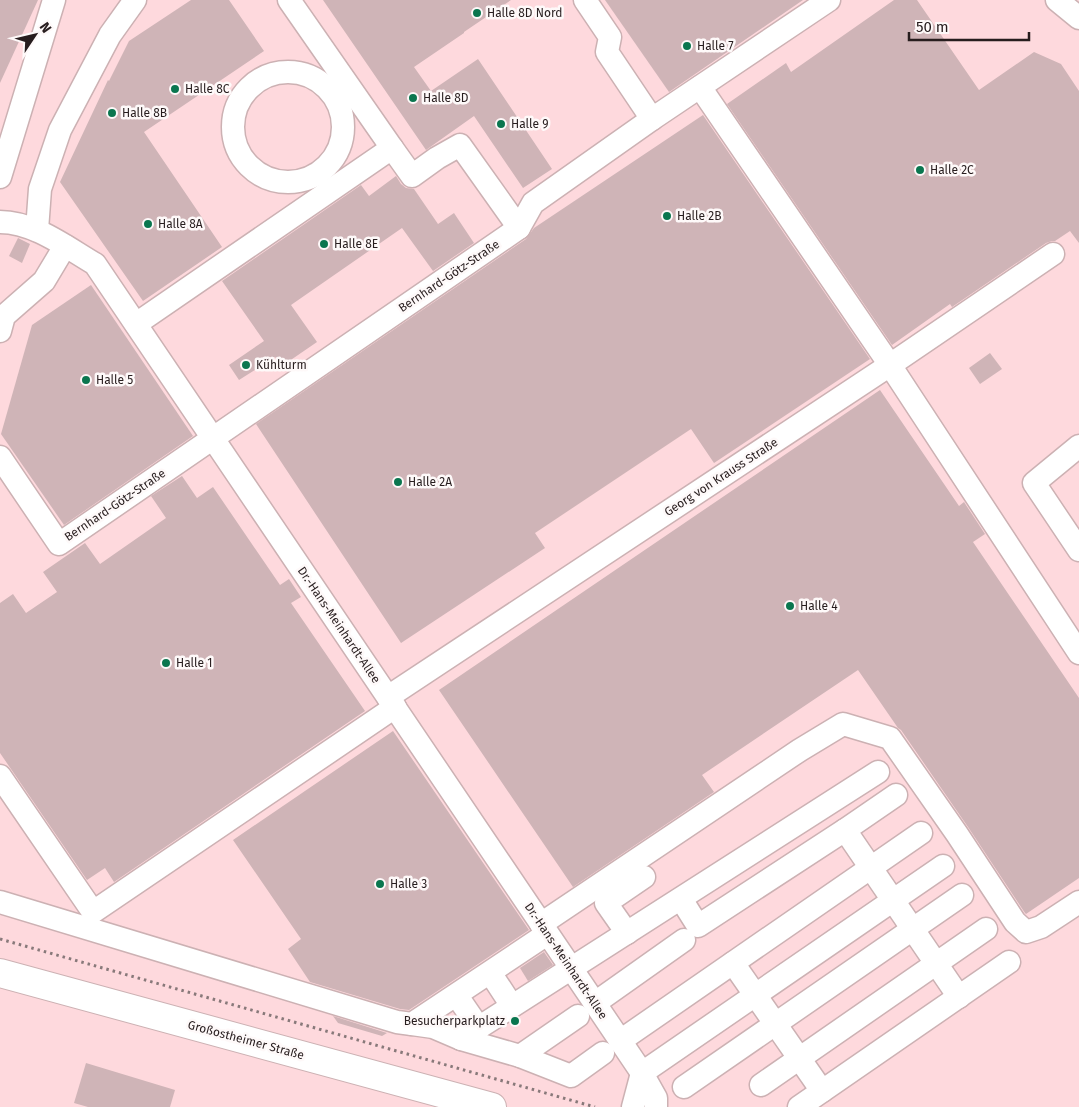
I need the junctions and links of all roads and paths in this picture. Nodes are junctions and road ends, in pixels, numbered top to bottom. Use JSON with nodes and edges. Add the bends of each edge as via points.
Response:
{"nodes":[{"id":1,"x":54,"y":0,"type":"edge"},
{"id":2,"x":135,"y":0,"type":"edge"},
{"id":3,"x":289,"y":0,"type":"edge"},
{"id":4,"x":585,"y":0,"type":"edge"},
{"id":5,"x":830,"y":0,"type":"edge"},
{"id":6,"x":1057,"y":0,"type":"edge"},
{"id":7,"x":1079,"y":18,"type":"edge"},
{"id":8,"x":700,"y":87,"type":"junction"},
{"id":9,"x":333,"y":94,"type":"joint"},
{"id":10,"x":652,"y":119,"type":"junction"},
{"id":11,"x":392,"y":148,"type":"junction"},
{"id":12,"x":0,"y":177,"type":"edge"},
{"id":13,"x":0,"y":222,"type":"edge"},
{"id":14,"x":518,"y":228,"type":"junction"},
{"id":15,"x":37,"y":230,"type":"junction"},
{"id":16,"x":65,"y":246,"type":"junction"},
{"id":17,"x":1053,"y":254,"type":"dead end"},
{"id":18,"x":136,"y":324,"type":"junction"},
{"id":19,"x":0,"y":331,"type":"edge"},
{"id":20,"x":890,"y":365,"type":"junction"},
{"id":21,"x":213,"y":438,"type":"junction"},
{"id":22,"x":1079,"y":446,"type":"edge"},
{"id":23,"x":0,"y":457,"type":"edge"},
{"id":24,"x":1079,"y":550,"type":"edge"},
{"id":25,"x":1079,"y":653,"type":"edge"},
{"id":26,"x":392,"y":702,"type":"junction"},
{"id":27,"x":878,"y":772,"type":"dead end"},
{"id":28,"x":0,"y":776,"type":"edge"},
{"id":29,"x":896,"y":795,"type":"dead end"},
{"id":30,"x":845,"y":830,"type":"junction"},
{"id":31,"x":922,"y":833,"type":"dead end"},
{"id":32,"x":942,"y":866,"type":"dead end"},
{"id":33,"x":871,"y":868,"type":"junction"},
{"id":34,"x":644,"y":877,"type":"dead end"},
{"id":35,"x":962,"y":895,"type":"dead end"},
{"id":36,"x":680,"y":899,"type":"junction"},
{"id":37,"x":893,"y":900,"type":"junction"},
{"id":38,"x":0,"y":902,"type":"edge"},
{"id":39,"x":1079,"y":902,"type":"edge"},
{"id":40,"x":86,"y":918,"type":"junction"},
{"id":41,"x":544,"y":929,"type":"junction"},
{"id":42,"x":913,"y":929,"type":"junction"},
{"id":43,"x":986,"y":929,"type":"dead end"},
{"id":44,"x":627,"y":933,"type":"junction"},
{"id":45,"x":0,"y":939,"type":"edge"},
{"id":46,"x":684,"y":940,"type":"dead end"},
{"id":47,"x":1009,"y":962,"type":"dead end"},
{"id":48,"x":936,"y":963,"type":"junction"},
{"id":49,"x":733,"y":964,"type":"junction"},
{"id":50,"x":571,"y":969,"type":"junction"},
{"id":51,"x":0,"y":973,"type":"edge"},
{"id":52,"x":491,"y":974,"type":"dead end"},
{"id":53,"x":755,"y":995,"type":"junction"},
{"id":54,"x":457,"y":996,"type":"dead end"},
{"id":55,"x":959,"y":996,"type":"junction"},
{"id":56,"x":512,"y":1006,"type":"junction"},
{"id":57,"x":586,"y":1010,"type":"junction"},
{"id":58,"x":412,"y":1024,"type":"junction"},
{"id":59,"x":775,"y":1024,"type":"junction"},
{"id":60,"x":470,"y":1034,"type":"junction"},
{"id":61,"x":612,"y":1047,"type":"junction"},
{"id":62,"x":520,"y":1056,"type":"junction"},
{"id":63,"x":799,"y":1058,"type":"junction"},
{"id":64,"x":642,"y":1073,"type":"junction"},
{"id":65,"x":761,"y":1084,"type":"dead end"},
{"id":66,"x":684,"y":1087,"type":"dead end"},
{"id":67,"x":822,"y":1092,"type":"junction"},
{"id":68,"x":658,"y":1104,"type":"edge"},
{"id":69,"x":492,"y":1107,"type":"edge"},
{"id":70,"x":595,"y":1107,"type":"edge"},
{"id":71,"x":633,"y":1107,"type":"edge"},
{"id":72,"x":799,"y":1107,"type":"edge"}],
"edges":[{"from":1,"to":12,"type":"street"},
{"from":2,"to":15,"type":"street","via":[[110,35],[60,130],[40,189]]},
{"from":3,"to":11,"type":"street"},
{"from":4,"to":10,"type":"street","via":[[610,37],[607,52]]},
{"from":5,"to":8,"type":"street","name":"Bernhard-Götz-Straße"},
{"from":6,"to":7,"type":"street"},
{"from":8,"to":10,"type":"street","name":"Bernhard-Götz-Straße"},
{"from":8,"to":20,"type":"street"},
{"from":9,"to":9,"type":"street","via":[[311,76],[281,71],[248,87],[232,118],[237,153],[261,177],[290,183],[318,175],[338,152],[344,120]]},
{"from":10,"to":14,"type":"street","name":"Bernhard-Götz-Straße","via":[[533,203]]},
{"from":11,"to":14,"type":"street","via":[[412,176],[460,145]]},
{"from":11,"to":18,"type":"street"},
{"from":13,"to":15,"type":"street","name":"Dr.-Hans-Meinhardt-Allee"},
{"from":14,"to":21,"type":"street","name":"Bernhard-Götz-Straße"},
{"from":15,"to":16,"type":"street","name":"Dr.-Hans-Meinhardt-Allee"},
{"from":16,"to":18,"type":"street","name":"Dr.-Hans-Meinhardt-Allee","via":[[95,264]]},
{"from":16,"to":19,"type":"street","via":[[44,281],[4,316]]},
{"from":17,"to":20,"type":"street","name":"Georg von Krauss Straße"},
{"from":18,"to":21,"type":"street","name":"Dr.-Hans-Meinhardt-Allee"},
{"from":20,"to":25,"type":"street"},
{"from":20,"to":26,"type":"street","name":"Georg von Krauss Straße"},
{"from":21,"to":23,"type":"street","name":"Bernhard-Götz-Straße","via":[[59,544]]},
{"from":21,"to":26,"type":"street","name":"Dr.-Hans-Meinhardt-Allee"},
{"from":22,"to":24,"type":"street","via":[[1034,482]]},
{"from":26,"to":40,"type":"street","name":"Georg von Krauss Straße"},
{"from":26,"to":41,"type":"street","name":"Dr.-Hans-Meinhardt-Allee"},
{"from":27,"to":36,"type":"street"},
{"from":28,"to":40,"type":"street"},
{"from":29,"to":30,"type":"street"},
{"from":30,"to":33,"type":"street"},
{"from":30,"to":36,"type":"street","via":[[698,926]]},
{"from":31,"to":33,"type":"street"},
{"from":32,"to":37,"type":"street"},
{"from":33,"to":37,"type":"street"},
{"from":33,"to":49,"type":"street"},
{"from":34,"to":44,"type":"street","via":[[606,903]]},
{"from":35,"to":42,"type":"street"},
{"from":36,"to":44,"type":"street"},
{"from":37,"to":42,"type":"street"},
{"from":37,"to":53,"type":"street"},
{"from":38,"to":40,"type":"street"},
{"from":39,"to":41,"type":"street","via":[[1041,927],[1026,932],[1014,922],[890,738],[843,724],[800,750]]},
{"from":40,"to":58,"type":"street"},
{"from":41,"to":50,"type":"street","name":"Dr.-Hans-Meinhardt-Allee"},
{"from":41,"to":58,"type":"street"},
{"from":42,"to":48,"type":"street"},
{"from":42,"to":59,"type":"street"},
{"from":43,"to":48,"type":"street"},
{"from":44,"to":50,"type":"street"},
{"from":45,"to":70,"type":"path"},
{"from":46,"to":57,"type":"street"},
{"from":47,"to":55,"type":"street"},
{"from":48,"to":55,"type":"street"},
{"from":48,"to":63,"type":"street"},
{"from":49,"to":53,"type":"street"},
{"from":49,"to":61,"type":"street"},
{"from":50,"to":56,"type":"street"},
{"from":50,"to":57,"type":"street","name":"Dr.-Hans-Meinhardt-Allee"},
{"from":51,"to":69,"type":"main road","name":"Großostheimer Straße"},
{"from":52,"to":56,"type":"street"},
{"from":53,"to":59,"type":"street"},
{"from":53,"to":64,"type":"street"},
{"from":54,"to":60,"type":"street"},
{"from":55,"to":67,"type":"street"},
{"from":56,"to":60,"type":"street"},
{"from":57,"to":61,"type":"street","name":"Dr.-Hans-Meinhardt-Allee"},
{"from":57,"to":62,"type":"street"},
{"from":58,"to":60,"type":"street"},
{"from":59,"to":63,"type":"street"},
{"from":59,"to":66,"type":"street"},
{"from":60,"to":62,"type":"street"},
{"from":61,"to":62,"type":"street","via":[[571,1076]]},
{"from":61,"to":64,"type":"street","name":"Dr.-Hans-Meinhardt-Allee"},
{"from":63,"to":65,"type":"street"},
{"from":63,"to":67,"type":"street"},
{"from":64,"to":68,"type":"street","name":"Dr.-Hans-Meinhardt-Allee"},
{"from":64,"to":71,"type":"street"},
{"from":67,"to":72,"type":"street"}]}
